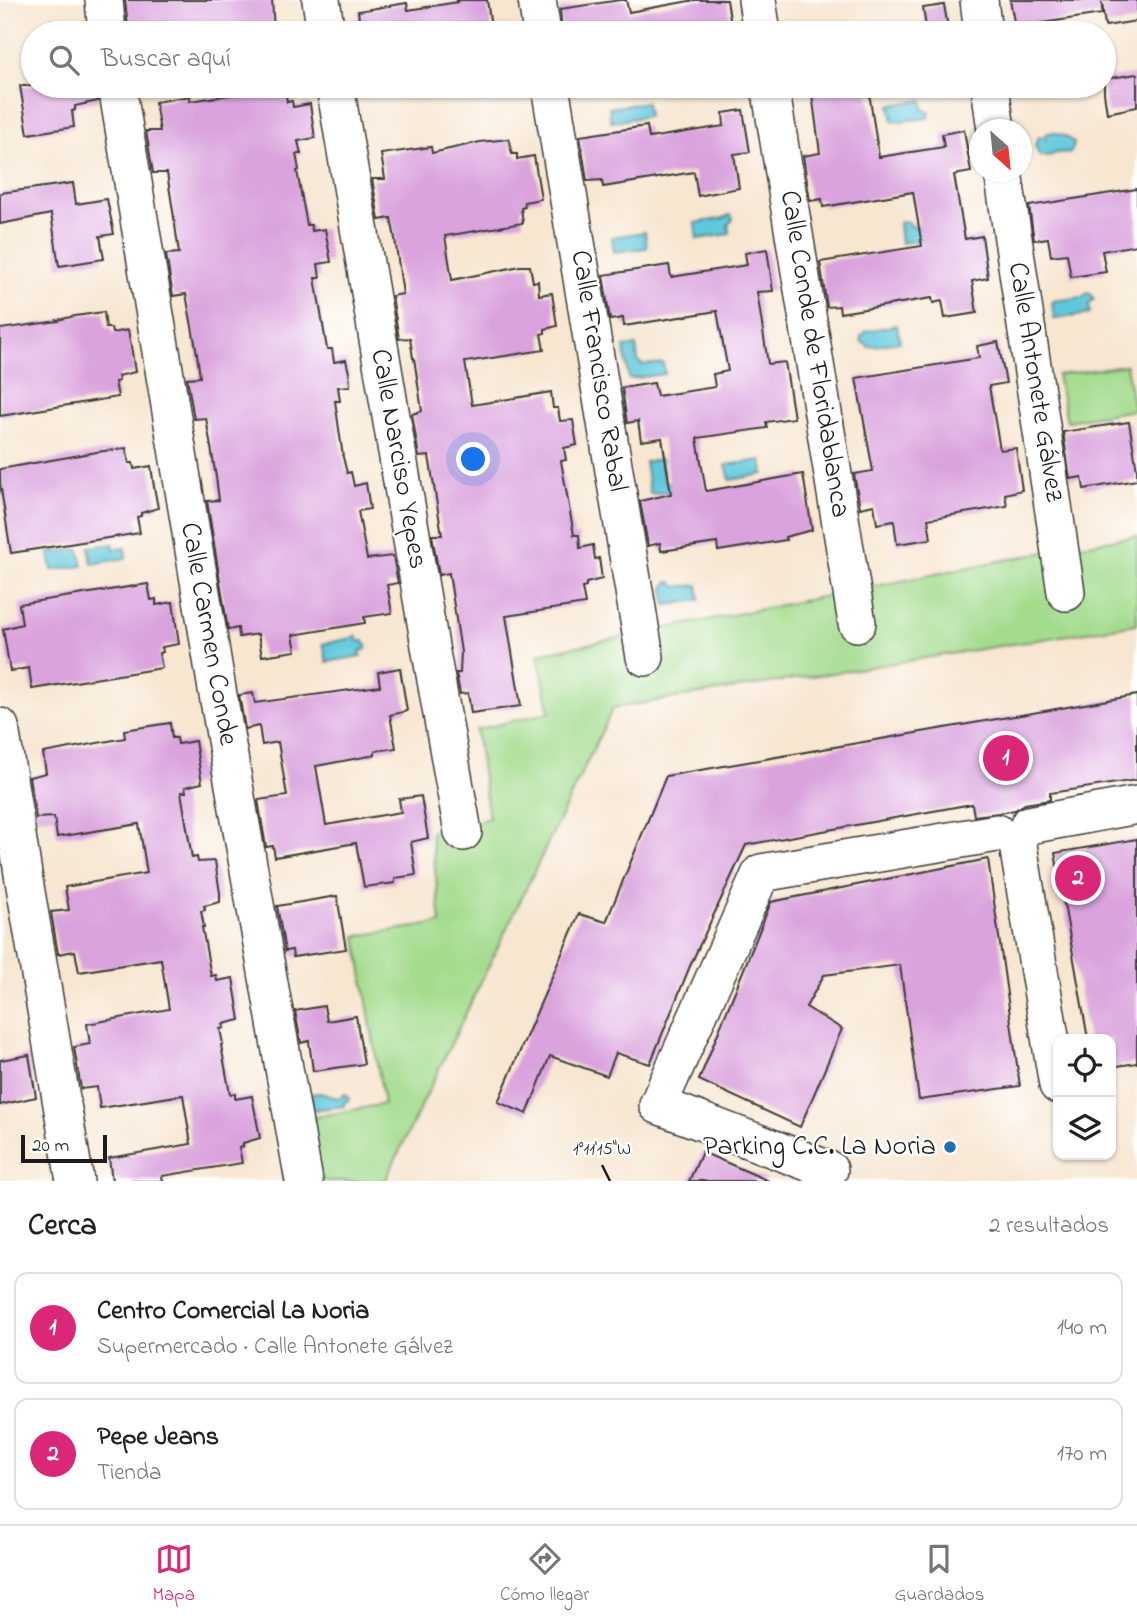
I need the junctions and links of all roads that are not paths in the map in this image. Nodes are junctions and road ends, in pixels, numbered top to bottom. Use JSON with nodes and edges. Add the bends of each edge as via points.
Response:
{"nodes":[{"id":1,"x":104,"y":0,"type":"edge"},
{"id":2,"x":321,"y":0,"type":"edge"},
{"id":3,"x":537,"y":0,"type":"edge"},
{"id":4,"x":757,"y":0,"type":"edge"},
{"id":5,"x":979,"y":0,"type":"edge"},
{"id":6,"x":106,"y":21,"type":"edge"},
{"id":7,"x":324,"y":21,"type":"edge"},
{"id":8,"x":540,"y":21,"type":"edge"},
{"id":9,"x":760,"y":21,"type":"edge"},
{"id":10,"x":982,"y":21,"type":"edge"},
{"id":11,"x":119,"y":98,"type":"edge"},
{"id":12,"x":337,"y":98,"type":"edge"},
{"id":13,"x":552,"y":98,"type":"edge"},
{"id":14,"x":772,"y":98,"type":"edge"},
{"id":15,"x":992,"y":98,"type":"edge"},
{"id":16,"x":994,"y":119,"type":"edge"},
{"id":17,"x":1004,"y":182,"type":"edge"},
{"id":18,"x":1066,"y":592,"type":"dead end"},
{"id":19,"x":857,"y":623,"type":"dead end"},
{"id":20,"x":645,"y":657,"type":"dead end"},
{"id":21,"x":0,"y":727,"type":"edge"},
{"id":22,"x":1137,"y":805,"type":"edge"},
{"id":23,"x":463,"y":832,"type":"dead end"},
{"id":24,"x":1015,"y":835,"type":"junction"},
{"id":25,"x":1053,"y":1056,"type":"edge"},
{"id":26,"x":829,"y":1170,"type":"dead end"},
{"id":27,"x":75,"y":1181,"type":"edge"},
{"id":28,"x":304,"y":1181,"type":"edge"}],
"edges":[{"from":1,"to":6,"type":"street"},
{"from":2,"to":7,"type":"street"},
{"from":3,"to":8,"type":"street"},
{"from":4,"to":9,"type":"street"},
{"from":5,"to":10,"type":"street"},
{"from":11,"to":28,"type":"street","name":"Calle Carmen Conde"},
{"from":12,"to":23,"type":"street","name":"Calle Narciso Yepes"},
{"from":13,"to":20,"type":"street","name":"Calle Francisco Rabal"},
{"from":14,"to":19,"type":"street","name":"Calle Conde de Floridablanca"},
{"from":15,"to":16,"type":"street"},
{"from":17,"to":18,"type":"street","name":"Calle Antonete Gálvez"},
{"from":21,"to":27,"type":"street"},
{"from":22,"to":24,"type":"street"},
{"from":24,"to":25,"type":"street"},
{"from":24,"to":26,"type":"street","via":[[761,873],[658,1105]]}]}
